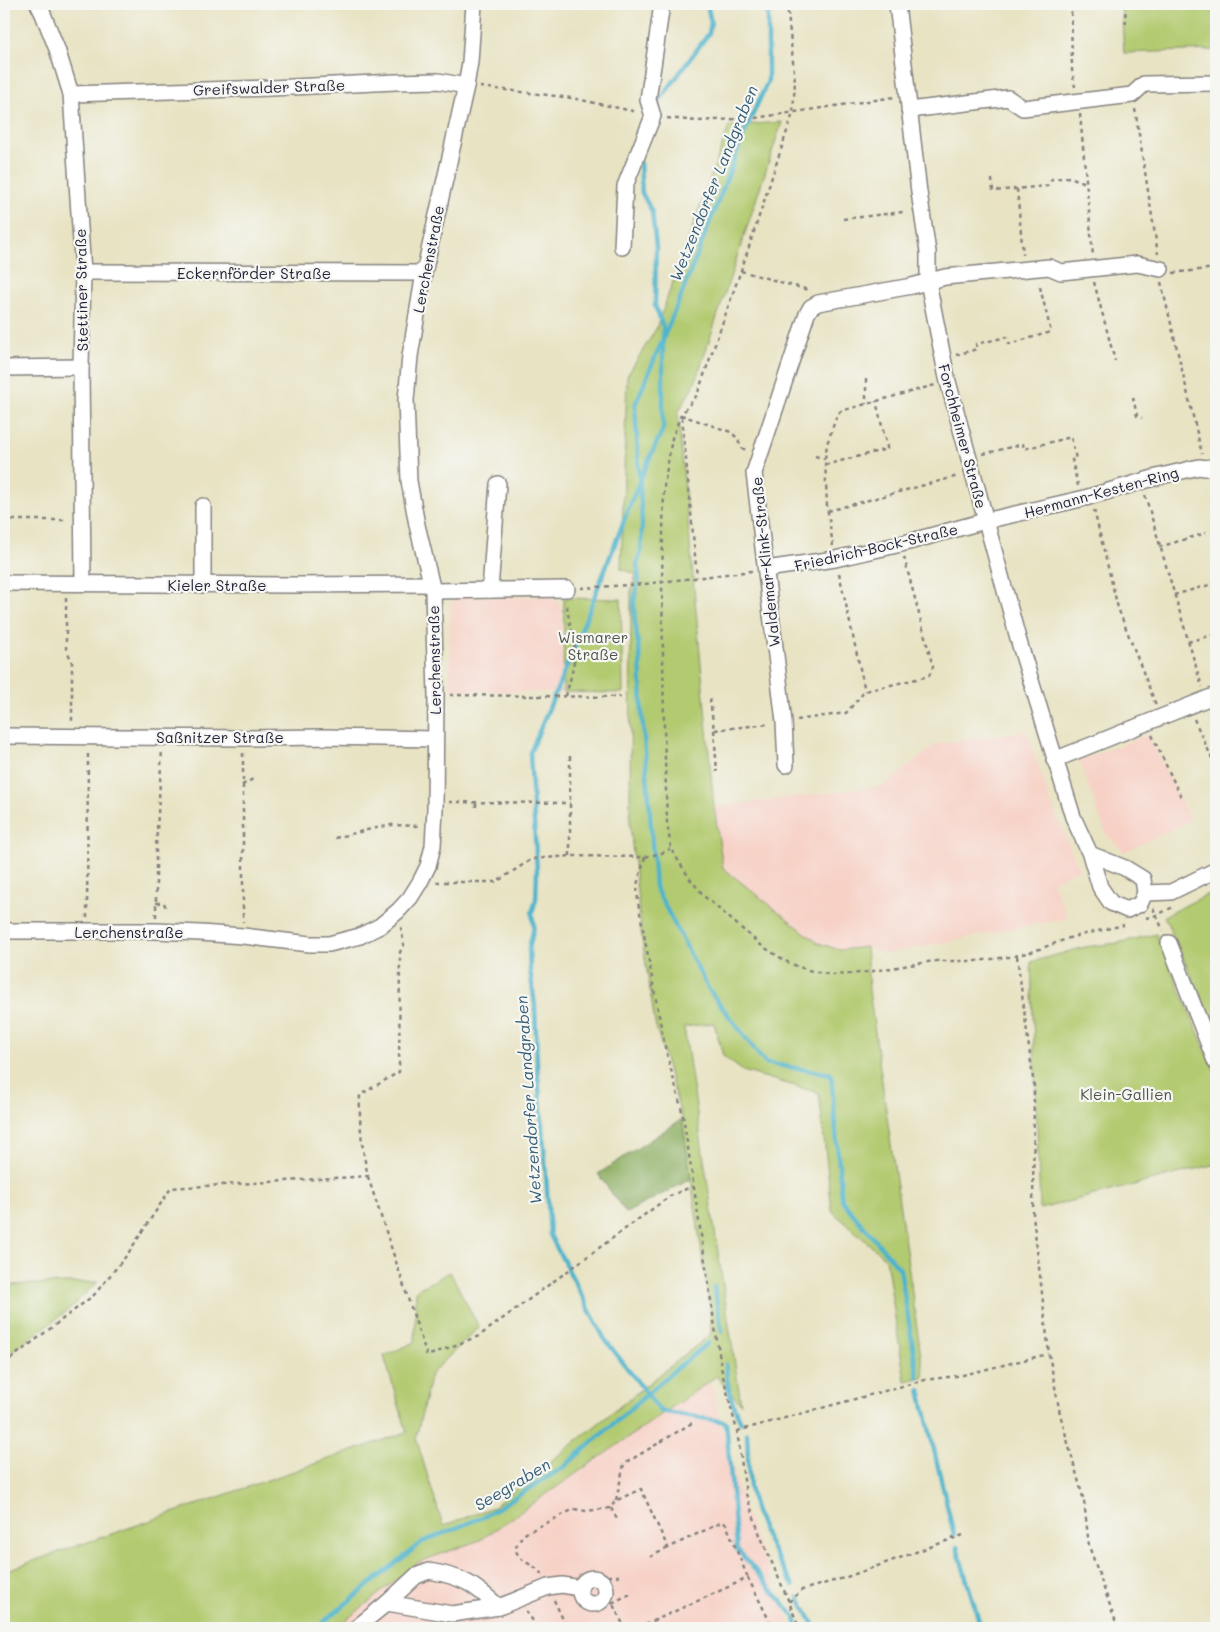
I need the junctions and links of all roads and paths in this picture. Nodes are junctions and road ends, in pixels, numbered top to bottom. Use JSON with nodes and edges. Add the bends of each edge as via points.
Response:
{"nodes":[{"id":1,"x":38,"y":4,"type":"edge"},
{"id":2,"x":474,"y":4,"type":"edge"},
{"id":3,"x":662,"y":4,"type":"edge"},
{"id":4,"x":787,"y":4,"type":"edge"},
{"id":5,"x":897,"y":4,"type":"edge"},
{"id":6,"x":1071,"y":4,"type":"edge"},
{"id":7,"x":1125,"y":4,"type":"edge"},
{"id":8,"x":1212,"y":4,"type":"edge"},
{"id":9,"x":1126,"y":28,"type":"dead end"},
{"id":10,"x":1216,"y":68,"type":"edge"},
{"id":11,"x":1216,"y":83,"type":"edge"},
{"id":12,"x":466,"y":86,"type":"junction"},
{"id":13,"x":71,"y":94,"type":"junction"},
{"id":14,"x":1132,"y":95,"type":"junction"},
{"id":15,"x":1079,"y":101,"type":"junction"},
{"id":16,"x":908,"y":103,"type":"junction"},
{"id":17,"x":793,"y":113,"type":"junction"},
{"id":18,"x":653,"y":116,"type":"junction"},
{"id":19,"x":992,"y":179,"type":"dead end"},
{"id":20,"x":1086,"y":183,"type":"junction"},
{"id":21,"x":1017,"y":189,"type":"junction"},
{"id":22,"x":903,"y":212,"type":"dead end"},
{"id":23,"x":843,"y":219,"type":"dead end"},
{"id":24,"x":622,"y":247,"type":"dead end"},
{"id":25,"x":1030,"y":268,"type":"junction"},
{"id":26,"x":1216,"y":268,"type":"edge"},
{"id":27,"x":1093,"y":269,"type":"junction"},
{"id":28,"x":1161,"y":269,"type":"junction"},
{"id":29,"x":741,"y":271,"type":"junction"},
{"id":30,"x":83,"y":272,"type":"junction"},
{"id":31,"x":424,"y":274,"type":"junction"},
{"id":32,"x":928,"y":282,"type":"junction"},
{"id":33,"x":818,"y":303,"type":"junction"},
{"id":34,"x":942,"y":359,"type":"junction"},
{"id":35,"x":1115,"y":361,"type":"dead end"},
{"id":36,"x":4,"y":368,"type":"edge"},
{"id":37,"x":81,"y":368,"type":"junction"},
{"id":38,"x":866,"y":379,"type":"dead end"},
{"id":39,"x":935,"y":385,"type":"dead end"},
{"id":40,"x":1133,"y":397,"type":"dead end"},
{"id":41,"x":876,"y":401,"type":"junction"},
{"id":42,"x":866,"y":404,"type":"junction"},
{"id":43,"x":681,"y":415,"type":"junction"},
{"id":44,"x":1142,"y":418,"type":"dead end"},
{"id":45,"x":759,"y":455,"type":"junction"},
{"id":46,"x":815,"y":456,"type":"dead end"},
{"id":47,"x":968,"y":458,"type":"junction"},
{"id":48,"x":825,"y":459,"type":"junction"},
{"id":49,"x":825,"y":465,"type":"junction"},
{"id":50,"x":1213,"y":470,"type":"edge"},
{"id":51,"x":958,"y":476,"type":"dead end"},
{"id":52,"x":1141,"y":482,"type":"junction"},
{"id":53,"x":498,"y":484,"type":"dead end"},
{"id":54,"x":1086,"y":498,"type":"junction"},
{"id":55,"x":203,"y":506,"type":"dead end"},
{"id":56,"x":828,"y":511,"type":"junction"},
{"id":57,"x":4,"y":520,"type":"edge"},
{"id":58,"x":82,"y":520,"type":"junction"},
{"id":59,"x":985,"y":521,"type":"junction"},
{"id":60,"x":1206,"y":533,"type":"dead end"},
{"id":61,"x":900,"y":544,"type":"junction"},
{"id":62,"x":1159,"y":547,"type":"junction"},
{"id":63,"x":836,"y":559,"type":"junction"},
{"id":64,"x":766,"y":569,"type":"junction"},
{"id":65,"x":697,"y":577,"type":"junction"},
{"id":66,"x":662,"y":581,"type":"junction"},
{"id":67,"x":4,"y":583,"type":"edge"},
{"id":68,"x":66,"y":583,"type":"junction"},
{"id":69,"x":1216,"y":583,"type":"edge"},
{"id":70,"x":83,"y":584,"type":"junction"},
{"id":71,"x":204,"y":585,"type":"junction"},
{"id":72,"x":432,"y":588,"type":"junction"},
{"id":73,"x":567,"y":588,"type":"junction"},
{"id":74,"x":490,"y":590,"type":"junction"},
{"id":75,"x":1174,"y":595,"type":"junction"},
{"id":76,"x":1216,"y":634,"type":"edge"},
{"id":77,"x":1188,"y":642,"type":"junction"},
{"id":78,"x":865,"y":691,"type":"junction"},
{"id":79,"x":436,"y":695,"type":"junction"},
{"id":80,"x":566,"y":696,"type":"junction"},
{"id":81,"x":621,"y":697,"type":"dead end"},
{"id":82,"x":1211,"y":698,"type":"edge"},
{"id":83,"x":710,"y":699,"type":"dead end"},
{"id":84,"x":1189,"y":707,"type":"junction"},
{"id":85,"x":1162,"y":718,"type":"junction"},
{"id":86,"x":784,"y":722,"type":"junction"},
{"id":87,"x":1147,"y":724,"type":"junction"},
{"id":88,"x":714,"y":730,"type":"junction"},
{"id":89,"x":4,"y":736,"type":"edge"},
{"id":90,"x":72,"y":736,"type":"junction"},
{"id":91,"x":88,"y":736,"type":"junction"},
{"id":92,"x":163,"y":736,"type":"junction"},
{"id":93,"x":243,"y":738,"type":"junction"},
{"id":94,"x":436,"y":739,"type":"junction"},
{"id":95,"x":570,"y":752,"type":"dead end"},
{"id":96,"x":1054,"y":760,"type":"junction"},
{"id":97,"x":786,"y":765,"type":"dead end"},
{"id":98,"x":1216,"y":767,"type":"edge"},
{"id":99,"x":717,"y":772,"type":"dead end"},
{"id":100,"x":255,"y":778,"type":"dead end"},
{"id":101,"x":242,"y":785,"type":"junction"},
{"id":102,"x":1182,"y":796,"type":"dead end"},
{"id":103,"x":435,"y":802,"type":"junction"},
{"id":104,"x":476,"y":802,"type":"junction"},
{"id":105,"x":570,"y":803,"type":"junction"},
{"id":106,"x":476,"y":810,"type":"dead end"},
{"id":107,"x":434,"y":826,"type":"junction"},
{"id":108,"x":336,"y":838,"type":"dead end"},
{"id":109,"x":671,"y":849,"type":"junction"},
{"id":110,"x":1090,"y":854,"type":"junction"},
{"id":111,"x":570,"y":856,"type":"junction"},
{"id":112,"x":645,"y":856,"type":"junction"},
{"id":113,"x":1216,"y":870,"type":"edge"},
{"id":114,"x":420,"y":882,"type":"junction"},
{"id":115,"x":1143,"y":898,"type":"junction"},
{"id":116,"x":156,"y":903,"type":"junction"},
{"id":117,"x":167,"y":910,"type":"dead end"},
{"id":118,"x":398,"y":911,"type":"junction"},
{"id":119,"x":1157,"y":915,"type":"junction"},
{"id":120,"x":1139,"y":920,"type":"dead end"},
{"id":121,"x":1130,"y":923,"type":"dead end"},
{"id":122,"x":4,"y":931,"type":"edge"},
{"id":123,"x":156,"y":931,"type":"junction"},
{"id":124,"x":87,"y":932,"type":"junction"},
{"id":125,"x":243,"y":936,"type":"junction"},
{"id":126,"x":1169,"y":943,"type":"joint"},
{"id":127,"x":1017,"y":956,"type":"junction"},
{"id":128,"x":1216,"y":1063,"type":"edge"},
{"id":129,"x":368,"y":1176,"type":"junction"},
{"id":130,"x":693,"y":1186,"type":"junction"},
{"id":131,"x":1049,"y":1354,"type":"junction"},
{"id":132,"x":4,"y":1364,"type":"edge"},
{"id":133,"x":692,"y":1423,"type":"dead end"},
{"id":134,"x":737,"y":1431,"type":"junction"},
{"id":135,"x":615,"y":1501,"type":"junction"},
{"id":136,"x":611,"y":1508,"type":"junction"},
{"id":137,"x":617,"y":1519,"type":"dead end"},
{"id":138,"x":963,"y":1535,"type":"dead end"},
{"id":139,"x":668,"y":1548,"type":"junction"},
{"id":140,"x":650,"y":1557,"type":"dead end"},
{"id":141,"x":619,"y":1576,"type":"dead end"},
{"id":142,"x":748,"y":1578,"type":"junction"},
{"id":143,"x":548,"y":1587,"type":"junction"},
{"id":144,"x":580,"y":1588,"type":"junction"},
{"id":145,"x":606,"y":1591,"type":"junction"},
{"id":146,"x":632,"y":1594,"type":"dead end"},
{"id":147,"x":517,"y":1600,"type":"junction"},
{"id":148,"x":789,"y":1602,"type":"junction"},
{"id":149,"x":387,"y":1603,"type":"junction"},
{"id":150,"x":499,"y":1607,"type":"junction"},
{"id":151,"x":356,"y":1628,"type":"edge"},
{"id":152,"x":538,"y":1628,"type":"edge"},
{"id":153,"x":567,"y":1628,"type":"edge"},
{"id":154,"x":625,"y":1628,"type":"edge"},
{"id":155,"x":638,"y":1628,"type":"edge"},
{"id":156,"x":773,"y":1628,"type":"edge"},
{"id":157,"x":799,"y":1628,"type":"edge"},
{"id":158,"x":1118,"y":1628,"type":"edge"}],
"edges":[{"from":1,"to":13,"type":"street","name":"Stettiner Straße"},
{"from":2,"to":12,"type":"street","name":"Lerchenstraße"},
{"from":3,"to":18,"type":"street","via":[[648,100]]},
{"from":4,"to":17,"type":"path","via":[[795,81]]},
{"from":5,"to":16,"type":"street","name":"Forchheimer Straße"},
{"from":6,"to":15,"type":"path","via":[[1072,70]]},
{"from":7,"to":9,"type":"path"},
{"from":8,"to":10,"type":"path"},
{"from":11,"to":14,"type":"street","via":[[1144,84]]},
{"from":12,"to":13,"type":"street","name":"Greifswalder Straße","via":[[438,81]]},
{"from":12,"to":18,"type":"path","via":[[572,98]]},
{"from":12,"to":31,"type":"street","name":"Lerchenstraße"},
{"from":13,"to":30,"type":"street","name":"Stettiner Straße"},
{"from":14,"to":15,"type":"street"},
{"from":14,"to":28,"type":"path"},
{"from":15,"to":16,"type":"street","via":[[1023,108],[1008,98]]},
{"from":15,"to":20,"type":"path"},
{"from":16,"to":17,"type":"path"},
{"from":16,"to":32,"type":"street","name":"Forchheimer Straße","via":[[928,252]]},
{"from":17,"to":18,"type":"path","via":[[697,122]]},
{"from":17,"to":29,"type":"path"},
{"from":18,"to":24,"type":"street","via":[[625,186]]},
{"from":19,"to":21,"type":"path","via":[[993,191]]},
{"from":20,"to":21,"type":"path","via":[[1070,178],[1052,179],[1047,186]]},
{"from":20,"to":27,"type":"path"},
{"from":21,"to":25,"type":"path"},
{"from":22,"to":23,"type":"path"},
{"from":25,"to":27,"type":"street","via":[[1049,266],[1061,272]]},
{"from":25,"to":32,"type":"street","via":[[945,277]]},
{"from":25,"to":34,"type":"path","via":[[1051,332],[1009,344],[1007,338],[976,344],[977,349]]},
{"from":26,"to":28,"type":"path","via":[[1176,273]]},
{"from":27,"to":28,"type":"street","via":[[1137,264]]},
{"from":27,"to":35,"type":"path"},
{"from":28,"to":50,"type":"path","via":[[1161,282]]},
{"from":29,"to":33,"type":"path","via":[[805,289]]},
{"from":29,"to":43,"type":"path","via":[[697,395]]},
{"from":30,"to":31,"type":"street","name":"Eckernförder Straße"},
{"from":30,"to":37,"type":"street","name":"Stettiner Straße"},
{"from":31,"to":72,"type":"street","name":"Lerchenstraße","via":[[409,365],[407,450],[416,525]]},
{"from":32,"to":33,"type":"street"},
{"from":32,"to":34,"type":"street","name":"Forchheimer Straße"},
{"from":33,"to":45,"type":"street","name":"Waldemar-Klink-Straße","via":[[806,314]]},
{"from":34,"to":47,"type":"street","name":"Forchheimer Straße"},
{"from":36,"to":37,"type":"street"},
{"from":37,"to":58,"type":"street","name":"Stettiner Straße"},
{"from":38,"to":42,"type":"path"},
{"from":39,"to":41,"type":"path"},
{"from":40,"to":44,"type":"path","via":[[1137,416]]},
{"from":41,"to":42,"type":"path"},
{"from":41,"to":49,"type":"path","via":[[887,449]]},
{"from":42,"to":48,"type":"path","via":[[837,415]]},
{"from":43,"to":45,"type":"path","via":[[731,432],[742,448]]},
{"from":43,"to":65,"type":"path"},
{"from":43,"to":66,"type":"path","via":[[672,438],[664,486]]},
{"from":45,"to":64,"type":"street","name":"Waldemar-Klink-Straße","via":[[754,473]]},
{"from":46,"to":48,"type":"path"},
{"from":47,"to":54,"type":"path","via":[[1023,444],[1024,449],[1071,437],[1076,459],[1072,460]]},
{"from":47,"to":59,"type":"street","name":"Forchheimer Straße"},
{"from":48,"to":49,"type":"path"},
{"from":49,"to":56,"type":"path"},
{"from":50,"to":52,"type":"street","name":"Hermann-Kesten-Ring","via":[[1198,467]]},
{"from":51,"to":56,"type":"path"},
{"from":52,"to":54,"type":"street","name":"Hermann-Kesten-Ring"},
{"from":52,"to":62,"type":"path"},
{"from":53,"to":74,"type":"street"},
{"from":54,"to":59,"type":"street","name":"Hermann-Kesten-Ring"},
{"from":54,"to":85,"type":"path","via":[[1118,608]]},
{"from":55,"to":71,"type":"street"},
{"from":56,"to":63,"type":"path"},
{"from":57,"to":58,"type":"path"},
{"from":58,"to":70,"type":"street","name":"Stettiner Straße"},
{"from":59,"to":61,"type":"street","name":"Friedrich-Bock-Straße"},
{"from":59,"to":96,"type":"street","name":"Forchheimer Straße"},
{"from":60,"to":62,"type":"path"},
{"from":61,"to":63,"type":"street","name":"Friedrich-Bock-Straße"},
{"from":61,"to":78,"type":"path","via":[[932,667],[929,676]]},
{"from":62,"to":75,"type":"path"},
{"from":63,"to":64,"type":"street","name":"Friedrich-Bock-Straße"},
{"from":63,"to":78,"type":"path"},
{"from":64,"to":65,"type":"path"},
{"from":64,"to":86,"type":"street","name":"Waldemar-Klink-Straße"},
{"from":65,"to":66,"type":"path"},
{"from":66,"to":73,"type":"path"},
{"from":66,"to":109,"type":"path","via":[[667,822]]},
{"from":67,"to":68,"type":"street","name":"Kieler Straße"},
{"from":68,"to":70,"type":"street","name":"Kieler Straße"},
{"from":68,"to":90,"type":"path","via":[[66,648],[72,662]]},
{"from":69,"to":75,"type":"path"},
{"from":70,"to":71,"type":"street","name":"Kieler Straße"},
{"from":71,"to":72,"type":"street","name":"Kieler Straße"},
{"from":72,"to":74,"type":"street"},
{"from":72,"to":79,"type":"street","name":"Lerchenstraße"},
{"from":73,"to":74,"type":"street"},
{"from":73,"to":80,"type":"path","via":[[567,611],[575,644]]},
{"from":75,"to":77,"type":"path"},
{"from":76,"to":77,"type":"path"},
{"from":77,"to":82,"type":"path"},
{"from":78,"to":86,"type":"path","via":[[846,713]]},
{"from":79,"to":80,"type":"path"},
{"from":79,"to":94,"type":"street","name":"Lerchenstraße"},
{"from":80,"to":81,"type":"path"},
{"from":82,"to":84,"type":"street"},
{"from":83,"to":88,"type":"path"},
{"from":84,"to":85,"type":"street"},
{"from":84,"to":98,"type":"path"},
{"from":85,"to":87,"type":"street"},
{"from":86,"to":88,"type":"path"},
{"from":86,"to":97,"type":"street","name":"Waldemar-Klink-Straße"},
{"from":87,"to":96,"type":"street"},
{"from":87,"to":102,"type":"path"},
{"from":88,"to":99,"type":"path"},
{"from":89,"to":90,"type":"street","name":"Saßnitzer Straße"},
{"from":90,"to":91,"type":"street","name":"Saßnitzer Straße"},
{"from":91,"to":92,"type":"street","name":"Saßnitzer Straße"},
{"from":91,"to":124,"type":"path"},
{"from":92,"to":93,"type":"street","name":"Saßnitzer Straße"},
{"from":92,"to":116,"type":"path"},
{"from":93,"to":94,"type":"street","name":"Saßnitzer Straße"},
{"from":93,"to":101,"type":"path"},
{"from":94,"to":103,"type":"street","name":"Lerchenstraße"},
{"from":95,"to":105,"type":"path"},
{"from":96,"to":110,"type":"street","name":"Forchheimer Straße"},
{"from":100,"to":101,"type":"path"},
{"from":101,"to":125,"type":"path"},
{"from":103,"to":104,"type":"path"},
{"from":103,"to":107,"type":"street","name":"Lerchenstraße"},
{"from":104,"to":105,"type":"path"},
{"from":104,"to":106,"type":"path"},
{"from":105,"to":111,"type":"path"},
{"from":107,"to":108,"type":"path","via":[[391,825]]},
{"from":107,"to":114,"type":"street","name":"Lerchenstraße","via":[[428,866]]},
{"from":109,"to":112,"type":"path"},
{"from":109,"to":127,"type":"path","via":[[705,897],[762,946],[808,970],[831,975],[861,973],[934,961],[976,961]]},
{"from":110,"to":115,"type":"street","via":[[1143,879]]},
{"from":110,"to":115,"type":"street","name":"Forchheimer Straße","via":[[1100,887],[1111,903],[1127,910]]},
{"from":111,"to":112,"type":"path"},
{"from":111,"to":114,"type":"path","via":[[532,859],[496,882]]},
{"from":112,"to":130,"type":"path","via":[[637,885],[638,902],[664,1043],[682,1116]]},
{"from":113,"to":115,"type":"street","name":"Forchheimer Straße","via":[[1171,892]]},
{"from":114,"to":118,"type":"street","name":"Lerchenstraße"},
{"from":115,"to":119,"type":"path"},
{"from":116,"to":117,"type":"path","via":[[164,903]]},
{"from":116,"to":123,"type":"path"},
{"from":118,"to":125,"type":"street","name":"Lerchenstraße","via":[[380,926],[360,936],[329,944]]},
{"from":118,"to":129,"type":"path","via":[[404,945],[400,952],[399,1072],[360,1095],[361,1146]]},
{"from":119,"to":120,"type":"path"},
{"from":119,"to":126,"type":"path"},
{"from":121,"to":127,"type":"path","via":[[1058,941]]},
{"from":122,"to":124,"type":"street","name":"Lerchenstraße"},
{"from":123,"to":124,"type":"street","name":"Lerchenstraße"},
{"from":123,"to":125,"type":"street","name":"Lerchenstraße"},
{"from":126,"to":128,"type":"street"},
{"from":127,"to":131,"type":"path","via":[[1034,1086],[1033,1215]]},
{"from":129,"to":130,"type":"path","via":[[427,1356],[479,1336],[670,1196]]},
{"from":129,"to":132,"type":"path","via":[[171,1188],[127,1255],[94,1295]]},
{"from":130,"to":134,"type":"path","via":[[722,1372]]},
{"from":131,"to":134,"type":"path","via":[[963,1375],[925,1380]]},
{"from":131,"to":158,"type":"path","via":[[1060,1414],[1084,1502],[1089,1546]]},
{"from":133,"to":135,"type":"path","via":[[624,1464]]},
{"from":134,"to":148,"type":"path","via":[[746,1494]]},
{"from":135,"to":136,"type":"path"},
{"from":135,"to":139,"type":"path","via":[[641,1489]]},
{"from":136,"to":137,"type":"path"},
{"from":136,"to":143,"type":"path","via":[[574,1509],[520,1539],[515,1549],[520,1559],[540,1571]]},
{"from":138,"to":148,"type":"path","via":[[802,1590]]},
{"from":139,"to":140,"type":"path"},
{"from":139,"to":142,"type":"path","via":[[722,1522],[726,1524]]},
{"from":141,"to":145,"type":"path","via":[[609,1576]]},
{"from":142,"to":155,"type":"path"},
{"from":142,"to":156,"type":"path"},
{"from":143,"to":144,"type":"street"},
{"from":143,"to":147,"type":"street"},
{"from":143,"to":153,"type":"path"},
{"from":144,"to":145,"type":"street","via":[[589,1578],[597,1578]]},
{"from":144,"to":145,"type":"street","via":[[581,1596],[591,1604],[603,1600]]},
{"from":145,"to":146,"type":"path"},
{"from":145,"to":154,"type":"path"},
{"from":147,"to":150,"type":"street"},
{"from":147,"to":152,"type":"path"},
{"from":148,"to":157,"type":"path"},
{"from":149,"to":150,"type":"street","via":[[452,1614]]},
{"from":149,"to":150,"type":"street","via":[[416,1576],[429,1571],[454,1576],[476,1586]]},
{"from":149,"to":151,"type":"street"}]}
